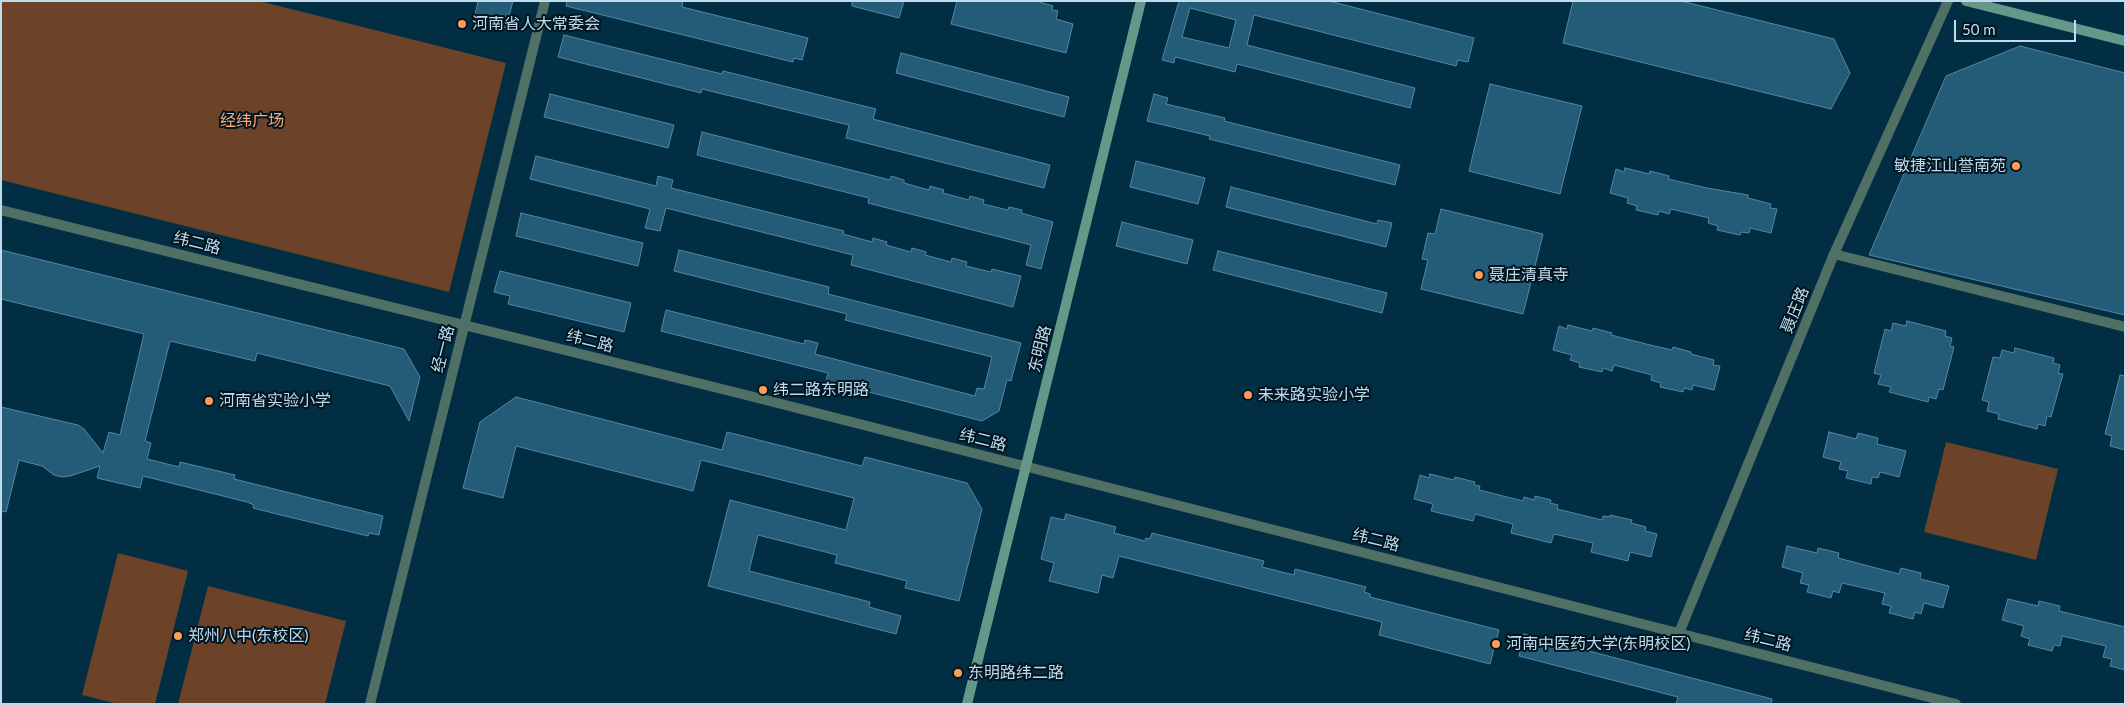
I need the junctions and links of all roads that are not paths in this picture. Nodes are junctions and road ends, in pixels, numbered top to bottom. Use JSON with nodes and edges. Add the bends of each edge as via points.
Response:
{"nodes":[{"id":1,"x":545,"y":1,"type":"edge"},
{"id":2,"x":1142,"y":1,"type":"edge"},
{"id":3,"x":1948,"y":1,"type":"edge"},
{"id":4,"x":1966,"y":1,"type":"edge"},
{"id":5,"x":2125,"y":41,"type":"edge"},
{"id":6,"x":1,"y":210,"type":"edge"},
{"id":7,"x":1834,"y":254,"type":"junction"},
{"id":8,"x":464,"y":325,"type":"junction"},
{"id":9,"x":2125,"y":327,"type":"edge"},
{"id":10,"x":1026,"y":466,"type":"junction"},
{"id":11,"x":1679,"y":633,"type":"junction"},
{"id":12,"x":370,"y":704,"type":"edge"},
{"id":13,"x":967,"y":704,"type":"edge"},
{"id":14,"x":1956,"y":704,"type":"edge"}],
"edges":[{"from":1,"to":8,"type":"street","name":"经一路"},
{"from":2,"to":10,"type":"street","name":"东明路"},
{"from":3,"to":7,"type":"street","name":"聂庄路"},
{"from":4,"to":5,"type":"street"},
{"from":6,"to":8,"type":"street","name":"纬二路"},
{"from":7,"to":9,"type":"street"},
{"from":7,"to":11,"type":"street","name":"聂庄路"},
{"from":8,"to":10,"type":"street","name":"纬二路"},
{"from":8,"to":12,"type":"street","name":"经一路"},
{"from":10,"to":11,"type":"street","name":"纬二路"},
{"from":10,"to":13,"type":"street","name":"东明路"},
{"from":11,"to":14,"type":"street","name":"纬二路"}]}
